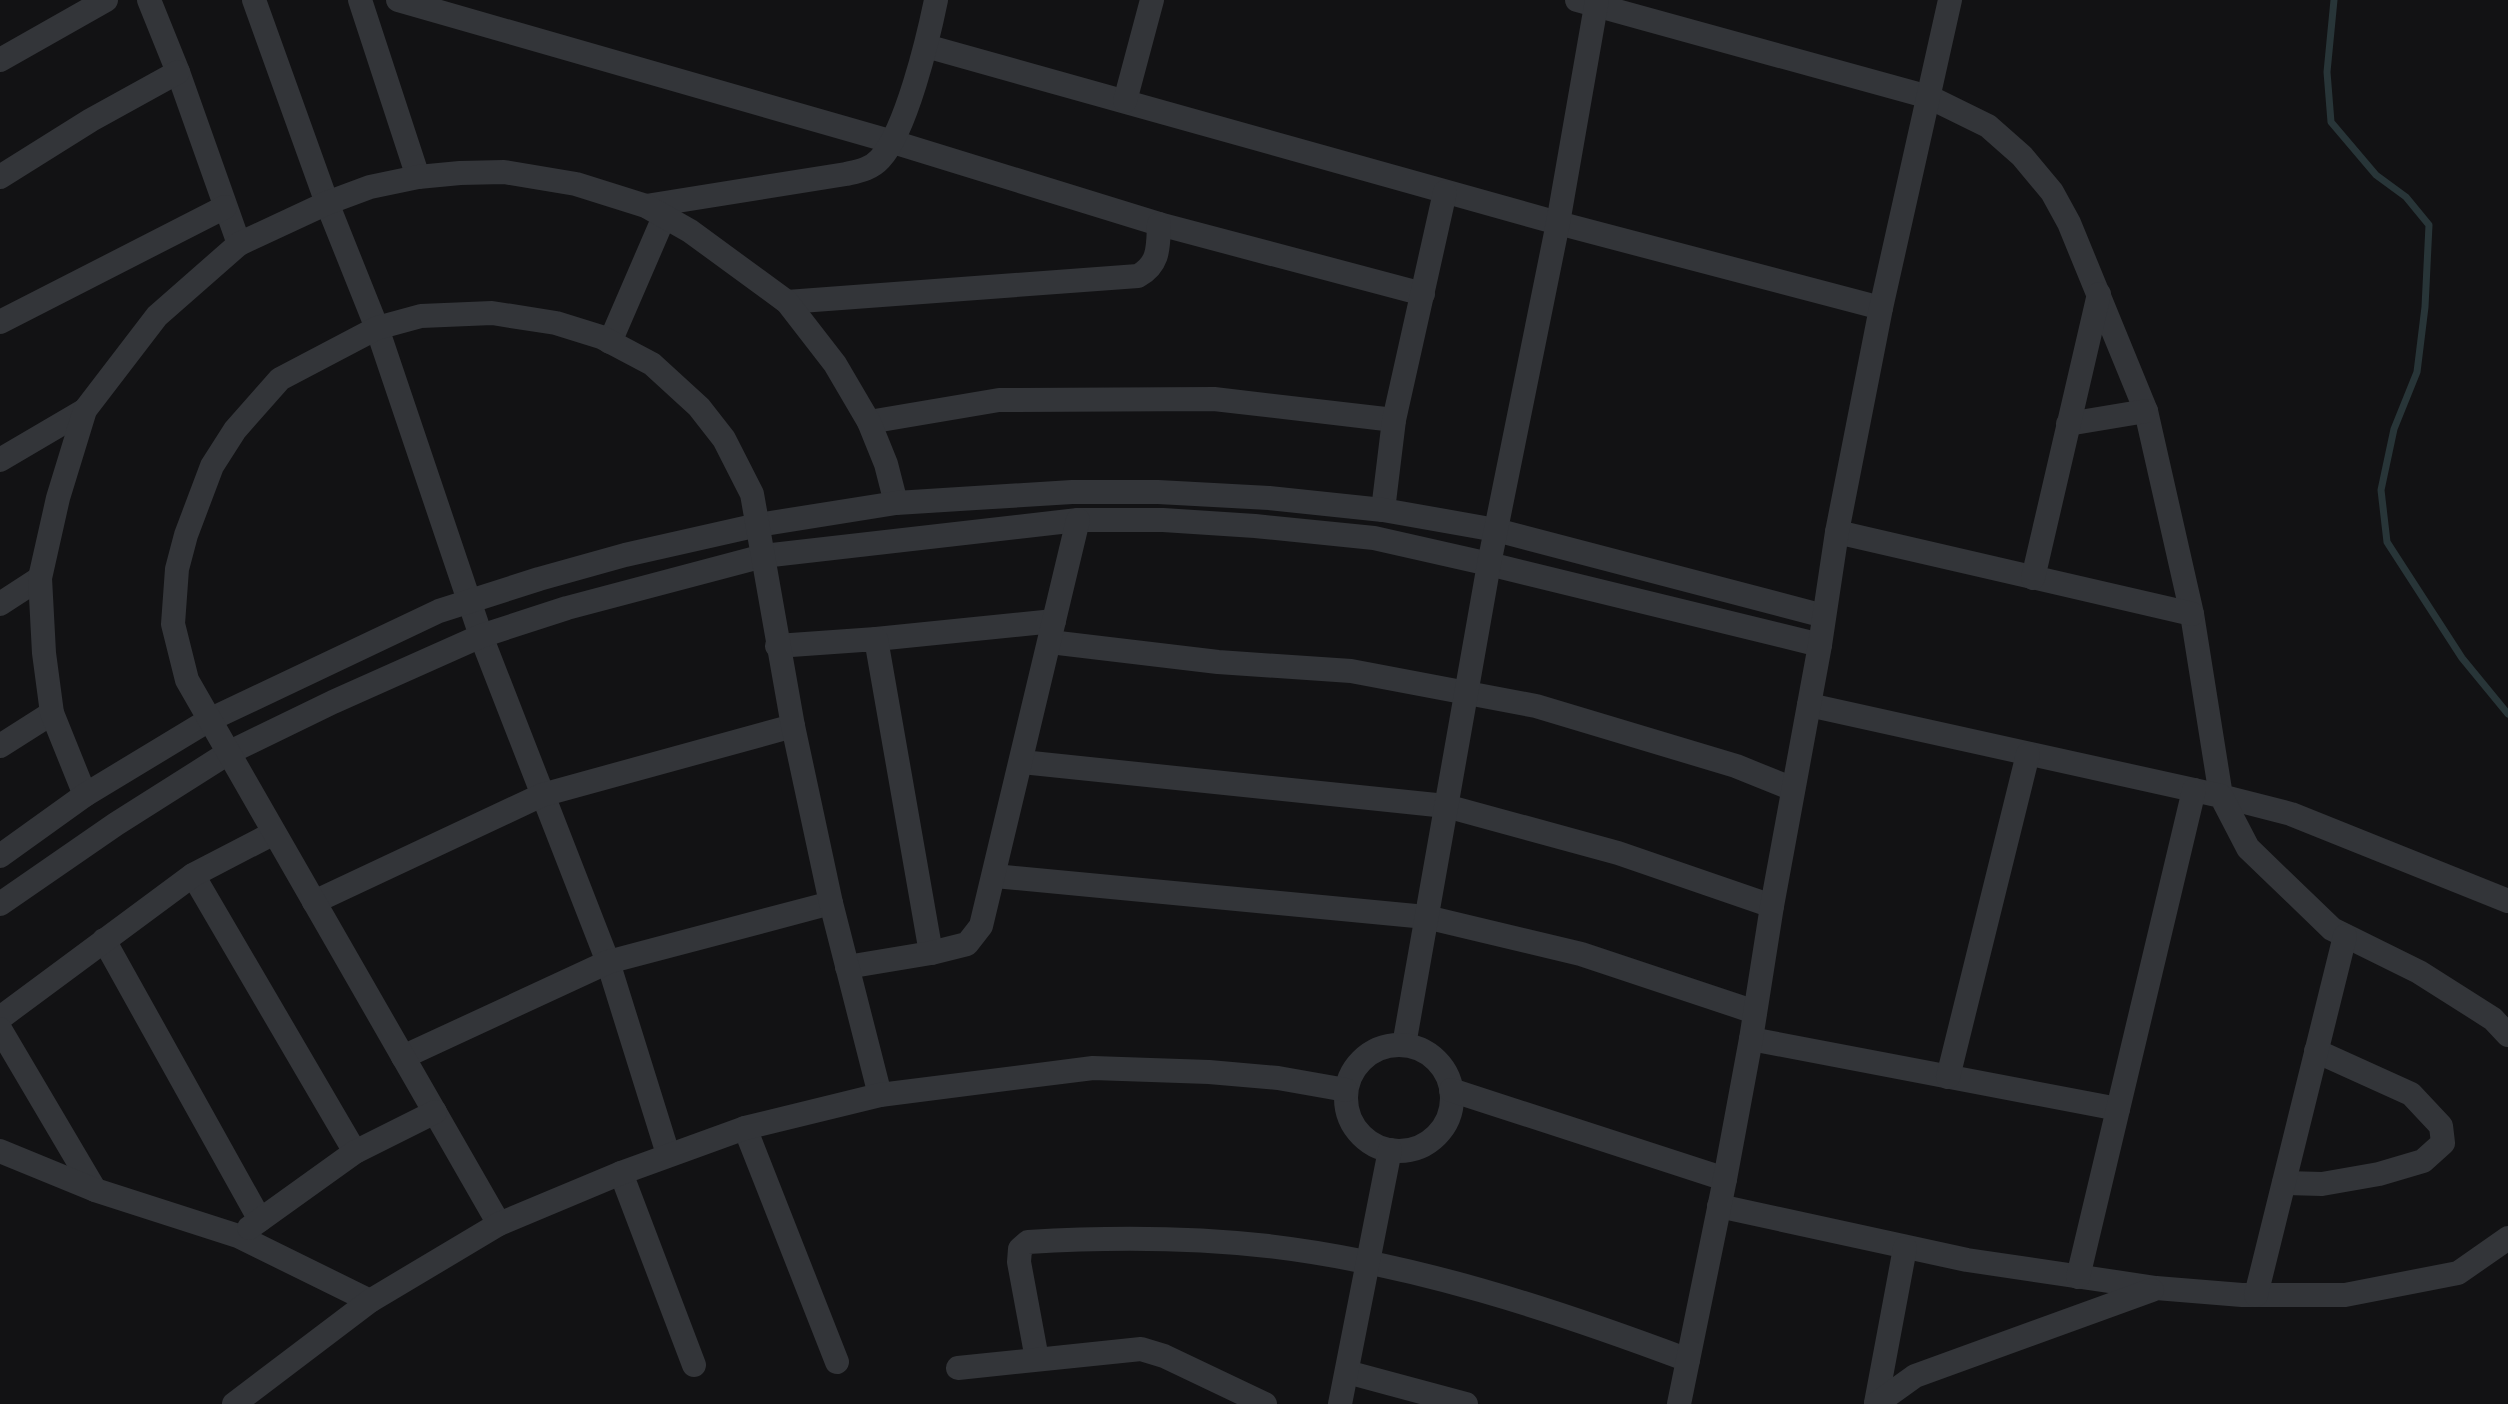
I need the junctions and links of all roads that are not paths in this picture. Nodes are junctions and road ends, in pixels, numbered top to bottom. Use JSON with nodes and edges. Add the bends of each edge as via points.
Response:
{"nodes":[{"id":1,"x":106,"y":0,"type":"edge"},
{"id":2,"x":149,"y":0,"type":"edge"},
{"id":3,"x":254,"y":0,"type":"edge"},
{"id":4,"x":360,"y":0,"type":"edge"},
{"id":5,"x":398,"y":0,"type":"edge"},
{"id":6,"x":936,"y":0,"type":"edge"},
{"id":7,"x":1152,"y":0,"type":"edge"},
{"id":8,"x":1950,"y":0,"type":"edge"},
{"id":9,"x":1590,"y":2,"type":"edge"},
{"id":10,"x":926,"y":46,"type":"junction"},
{"id":11,"x":0,"y":60,"type":"edge"},
{"id":12,"x":178,"y":72,"type":"junction"},
{"id":13,"x":1929,"y":97,"type":"junction"},
{"id":14,"x":1125,"y":102,"type":"junction"},
{"id":15,"x":893,"y":142,"type":"junction"},
{"id":16,"x":0,"y":177,"type":"edge"},
{"id":17,"x":418,"y":177,"type":"junction"},
{"id":18,"x":1445,"y":192,"type":"junction"},
{"id":19,"x":327,"y":202,"type":"junction"},
{"id":20,"x":225,"y":207,"type":"junction"},
{"id":21,"x":655,"y":211,"type":"junction"},
{"id":22,"x":1558,"y":223,"type":"junction"},
{"id":23,"x":1159,"y":224,"type":"junction"},
{"id":24,"x":239,"y":244,"type":"junction"},
{"id":25,"x":1423,"y":293,"type":"junction"},
{"id":26,"x":2099,"y":294,"type":"junction"},
{"id":27,"x":787,"y":302,"type":"junction"},
{"id":28,"x":1881,"y":307,"type":"junction"},
{"id":29,"x":0,"y":322,"type":"edge"},
{"id":30,"x":377,"y":328,"type":"junction"},
{"id":31,"x":610,"y":342,"type":"junction"},
{"id":32,"x":85,"y":410,"type":"junction"},
{"id":33,"x":2146,"y":411,"type":"junction"},
{"id":34,"x":1394,"y":420,"type":"junction"},
{"id":35,"x":869,"y":422,"type":"junction"},
{"id":36,"x":2068,"y":424,"type":"junction"},
{"id":37,"x":0,"y":460,"type":"edge"},
{"id":38,"x":895,"y":503,"type":"junction"},
{"id":39,"x":1383,"y":510,"type":"junction"},
{"id":40,"x":1078,"y":520,"type":"junction"},
{"id":41,"x":758,"y":525,"type":"junction"},
{"id":42,"x":1496,"y":530,"type":"junction"},
{"id":43,"x":1837,"y":533,"type":"junction"},
{"id":44,"x":763,"y":556,"type":"junction"},
{"id":45,"x":1489,"y":564,"type":"junction"},
{"id":46,"x":40,"y":578,"type":"junction"},
{"id":47,"x":2033,"y":578,"type":"junction"},
{"id":48,"x":469,"y":602,"type":"junction"},
{"id":49,"x":0,"y":604,"type":"edge"},
{"id":50,"x":2192,"y":614,"type":"junction"},
{"id":51,"x":1824,"y":616,"type":"junction"},
{"id":52,"x":1052,"y":632,"type":"junction"},
{"id":53,"x":481,"y":636,"type":"junction"},
{"id":54,"x":876,"y":639,"type":"junction"},
{"id":55,"x":1820,"y":645,"type":"junction"},
{"id":56,"x":778,"y":646,"type":"junction"},
{"id":57,"x":1466,"y":692,"type":"junction"},
{"id":58,"x":1809,"y":705,"type":"junction"},
{"id":59,"x":52,"y":713,"type":"junction"},
{"id":60,"x":209,"y":720,"type":"junction"},
{"id":61,"x":793,"y":726,"type":"junction"},
{"id":62,"x":0,"y":746,"type":"edge"},
{"id":63,"x":228,"y":753,"type":"junction"},
{"id":64,"x":2028,"y":754,"type":"junction"},
{"id":65,"x":1022,"y":762,"type":"junction"},
{"id":66,"x":1793,"y":789,"type":"junction"},
{"id":67,"x":2194,"y":790,"type":"junction"},
{"id":68,"x":85,"y":795,"type":"junction"},
{"id":69,"x":542,"y":795,"type":"junction"},
{"id":70,"x":2221,"y":796,"type":"junction"},
{"id":71,"x":1446,"y":806,"type":"junction"},
{"id":72,"x":274,"y":832,"type":"junction"},
{"id":73,"x":0,"y":856,"type":"edge"},
{"id":74,"x":193,"y":874,"type":"junction"},
{"id":75,"x":995,"y":876,"type":"junction"},
{"id":76,"x":2508,"y":901,"type":"edge"},
{"id":77,"x":314,"y":902,"type":"junction"},
{"id":78,"x":831,"y":903,"type":"junction"},
{"id":79,"x":0,"y":904,"type":"edge"},
{"id":80,"x":1772,"y":906,"type":"junction"},
{"id":81,"x":1426,"y":917,"type":"junction"},
{"id":82,"x":2345,"y":936,"type":"junction"},
{"id":83,"x":104,"y":940,"type":"junction"},
{"id":84,"x":931,"y":953,"type":"junction"},
{"id":85,"x":608,"y":962,"type":"junction"},
{"id":86,"x":847,"y":967,"type":"junction"},
{"id":87,"x":1755,"y":1012,"type":"junction"},
{"id":88,"x":0,"y":1018,"type":"edge"},
{"id":89,"x":0,"y":1029,"type":"edge"},
{"id":90,"x":2508,"y":1035,"type":"edge"},
{"id":91,"x":1751,"y":1040,"type":"junction"},
{"id":92,"x":1404,"y":1045,"type":"junction"},
{"id":93,"x":2316,"y":1051,"type":"junction"},
{"id":94,"x":403,"y":1056,"type":"junction"},
{"id":95,"x":1948,"y":1077,"type":"junction"},
{"id":96,"x":1346,"y":1090,"type":"junction"},
{"id":97,"x":1451,"y":1090,"type":"junction"},
{"id":98,"x":880,"y":1096,"type":"junction"},
{"id":99,"x":2118,"y":1109,"type":"junction"},
{"id":100,"x":435,"y":1112,"type":"junction"},
{"id":101,"x":745,"y":1128,"type":"junction"},
{"id":102,"x":1390,"y":1150,"type":"junction"},
{"id":103,"x":0,"y":1151,"type":"edge"},
{"id":104,"x":355,"y":1152,"type":"junction"},
{"id":105,"x":668,"y":1154,"type":"junction"},
{"id":106,"x":621,"y":1172,"type":"junction"},
{"id":107,"x":1725,"y":1180,"type":"junction"},
{"id":108,"x":2284,"y":1183,"type":"junction"},
{"id":109,"x":95,"y":1190,"type":"junction"},
{"id":110,"x":1719,"y":1206,"type":"junction"},
{"id":111,"x":260,"y":1220,"type":"junction"},
{"id":112,"x":499,"y":1224,"type":"junction"},
{"id":113,"x":238,"y":1236,"type":"junction"},
{"id":114,"x":2508,"y":1238,"type":"edge"},
{"id":115,"x":1905,"y":1248,"type":"junction"},
{"id":116,"x":1368,"y":1262,"type":"junction"},
{"id":117,"x":2078,"y":1277,"type":"junction"},
{"id":118,"x":2156,"y":1288,"type":"junction"},
{"id":119,"x":2256,"y":1295,"type":"junction"},
{"id":120,"x":370,"y":1301,"type":"junction"},
{"id":121,"x":1037,"y":1359,"type":"junction"},
{"id":122,"x":1688,"y":1360,"type":"junction"},
{"id":123,"x":837,"y":1362,"type":"dead end"},
{"id":124,"x":694,"y":1365,"type":"dead end"},
{"id":125,"x":958,"y":1368,"type":"dead end"},
{"id":126,"x":1347,"y":1372,"type":"junction"},
{"id":127,"x":234,"y":1404,"type":"edge"},
{"id":128,"x":1265,"y":1404,"type":"edge"},
{"id":129,"x":1340,"y":1404,"type":"edge"},
{"id":130,"x":1466,"y":1404,"type":"edge"},
{"id":131,"x":1679,"y":1404,"type":"edge"},
{"id":132,"x":1876,"y":1404,"type":"edge"}],
"edges":[{"from":1,"to":11,"type":"street"},
{"from":2,"to":12,"type":"street"},
{"from":3,"to":19,"type":"street"},
{"from":4,"to":17,"type":"street"},
{"from":5,"to":15,"type":"street"},
{"from":6,"to":10,"type":"street"},
{"from":7,"to":14,"type":"street"},
{"from":8,"to":13,"type":"street"},
{"from":9,"to":13,"type":"street"},
{"from":9,"to":22,"type":"street"},
{"from":10,"to":14,"type":"street"},
{"from":10,"to":15,"type":"street"},
{"from":12,"to":16,"type":"street"},
{"from":12,"to":20,"type":"street"},
{"from":13,"to":26,"type":"street","via":[[1988,126],[2022,156],[2052,191]]},
{"from":13,"to":28,"type":"street"},
{"from":14,"to":18,"type":"street"},
{"from":15,"to":21,"type":"street","via":[[880,159],[861,171]]},
{"from":15,"to":23,"type":"street"},
{"from":17,"to":19,"type":"street"},
{"from":17,"to":21,"type":"street","via":[[504,172],[576,184]]},
{"from":18,"to":22,"type":"street"},
{"from":18,"to":25,"type":"street"},
{"from":19,"to":24,"type":"street"},
{"from":19,"to":30,"type":"street"},
{"from":20,"to":24,"type":"street"},
{"from":20,"to":29,"type":"street"},
{"from":21,"to":27,"type":"street","via":[[733,260]]},
{"from":21,"to":31,"type":"street"},
{"from":22,"to":28,"type":"street"},
{"from":22,"to":42,"type":"street"},
{"from":23,"to":25,"type":"street"},
{"from":23,"to":27,"type":"street","via":[[1155,262],[1138,276]]},
{"from":24,"to":32,"type":"street","via":[[157,316]]},
{"from":25,"to":34,"type":"street"},
{"from":26,"to":33,"type":"street"},
{"from":26,"to":36,"type":"street"},
{"from":27,"to":35,"type":"street","via":[[835,364]]},
{"from":28,"to":43,"type":"street"},
{"from":30,"to":31,"type":"street","via":[[421,316],[492,313],[556,323]]},
{"from":30,"to":48,"type":"street"},
{"from":30,"to":60,"type":"street","via":[[280,379],[235,430],[212,466],[177,569],[173,624],[187,680]]},
{"from":31,"to":41,"type":"street","via":[[652,364],[699,407],[724,439],[752,494]]},
{"from":32,"to":37,"type":"street"},
{"from":32,"to":46,"type":"street"},
{"from":33,"to":36,"type":"street"},
{"from":33,"to":50,"type":"street"},
{"from":34,"to":35,"type":"street","via":[[1214,400],[999,400]]},
{"from":34,"to":39,"type":"street"},
{"from":35,"to":38,"type":"street"},
{"from":36,"to":47,"type":"street"},
{"from":38,"to":39,"type":"street","via":[[1146,492]]},
{"from":38,"to":41,"type":"street"},
{"from":39,"to":42,"type":"street"},
{"from":40,"to":44,"type":"street"},
{"from":40,"to":45,"type":"street","via":[[1163,520],[1374,538]]},
{"from":40,"to":52,"type":"street"},
{"from":41,"to":44,"type":"street"},
{"from":41,"to":48,"type":"street","via":[[625,555]]},
{"from":42,"to":45,"type":"street"},
{"from":42,"to":51,"type":"street"},
{"from":43,"to":47,"type":"street"},
{"from":43,"to":51,"type":"street"},
{"from":44,"to":53,"type":"street"},
{"from":44,"to":56,"type":"street"},
{"from":45,"to":55,"type":"street"},
{"from":45,"to":57,"type":"street"},
{"from":46,"to":49,"type":"street"},
{"from":46,"to":59,"type":"street"},
{"from":47,"to":50,"type":"street"},
{"from":48,"to":53,"type":"street"},
{"from":48,"to":60,"type":"street","via":[[439,611]]},
{"from":50,"to":70,"type":"street"},
{"from":51,"to":55,"type":"street"},
{"from":52,"to":54,"type":"street"},
{"from":52,"to":57,"type":"street","via":[[1218,662],[1351,671]]},
{"from":52,"to":65,"type":"street"},
{"from":53,"to":63,"type":"street"},
{"from":53,"to":69,"type":"street"},
{"from":54,"to":56,"type":"street"},
{"from":54,"to":84,"type":"street"},
{"from":55,"to":58,"type":"street"},
{"from":56,"to":61,"type":"street"},
{"from":57,"to":66,"type":"street","via":[[1536,706],[1736,766]]},
{"from":57,"to":71,"type":"street"},
{"from":58,"to":64,"type":"street"},
{"from":58,"to":66,"type":"street"},
{"from":59,"to":62,"type":"street"},
{"from":59,"to":68,"type":"street"},
{"from":60,"to":63,"type":"street"},
{"from":60,"to":68,"type":"street"},
{"from":61,"to":69,"type":"street"},
{"from":61,"to":78,"type":"street"},
{"from":63,"to":72,"type":"street"},
{"from":63,"to":79,"type":"street"},
{"from":64,"to":67,"type":"street"},
{"from":64,"to":95,"type":"street"},
{"from":65,"to":71,"type":"street"},
{"from":65,"to":75,"type":"street"},
{"from":66,"to":80,"type":"street"},
{"from":67,"to":70,"type":"street"},
{"from":67,"to":99,"type":"street"},
{"from":68,"to":73,"type":"street"},
{"from":69,"to":77,"type":"street"},
{"from":69,"to":85,"type":"street"},
{"from":70,"to":76,"type":"street","via":[[2291,814]]},
{"from":70,"to":82,"type":"street","via":[[2248,848],[2332,929]]},
{"from":71,"to":80,"type":"street","via":[[1618,853]]},
{"from":71,"to":81,"type":"street"},
{"from":72,"to":74,"type":"street"},
{"from":72,"to":77,"type":"street"},
{"from":74,"to":83,"type":"street"},
{"from":74,"to":104,"type":"street"},
{"from":75,"to":81,"type":"street"},
{"from":75,"to":84,"type":"street","via":[[986,915],[973,939]]},
{"from":77,"to":94,"type":"street"},
{"from":78,"to":85,"type":"street"},
{"from":78,"to":86,"type":"street"},
{"from":80,"to":87,"type":"street"},
{"from":81,"to":87,"type":"street","via":[[1581,954]]},
{"from":81,"to":92,"type":"street"},
{"from":82,"to":90,"type":"street","via":[[2419,972],[2493,1019]]},
{"from":82,"to":93,"type":"street"},
{"from":83,"to":88,"type":"street"},
{"from":83,"to":111,"type":"street"},
{"from":84,"to":86,"type":"street"},
{"from":85,"to":94,"type":"street"},
{"from":85,"to":105,"type":"street"},
{"from":86,"to":98,"type":"street"},
{"from":87,"to":91,"type":"street"},
{"from":89,"to":109,"type":"street"},
{"from":91,"to":95,"type":"street"},
{"from":91,"to":107,"type":"street"},
{"from":92,"to":96,"type":"street","via":[[1388,1046],[1367,1056],[1351,1074]]},
{"from":92,"to":97,"type":"street","via":[[1436,1059]]},
{"from":93,"to":108,"type":"street"},
{"from":93,"to":108,"type":"street","via":[[2412,1094],[2441,1126],[2443,1143],[2423,1161],[2379,1174],[2322,1184]]},
{"from":94,"to":100,"type":"street"},
{"from":95,"to":99,"type":"street"},
{"from":96,"to":98,"type":"street","via":[[1209,1072],[1093,1068]]},
{"from":96,"to":102,"type":"street","via":[[1346,1105],[1358,1132]]},
{"from":97,"to":102,"type":"street","via":[[1445,1125],[1434,1138],[1418,1147]]},
{"from":97,"to":107,"type":"street"},
{"from":98,"to":101,"type":"street"},
{"from":99,"to":117,"type":"street"},
{"from":100,"to":104,"type":"street"},
{"from":100,"to":112,"type":"street"},
{"from":101,"to":105,"type":"street"},
{"from":101,"to":123,"type":"street"},
{"from":102,"to":116,"type":"street"},
{"from":103,"to":109,"type":"street"},
{"from":104,"to":111,"type":"street"},
{"from":105,"to":106,"type":"street"},
{"from":106,"to":112,"type":"street"},
{"from":106,"to":124,"type":"street"},
{"from":107,"to":110,"type":"street"},
{"from":108,"to":119,"type":"street"},
{"from":109,"to":113,"type":"street"},
{"from":110,"to":115,"type":"street"},
{"from":110,"to":122,"type":"street"},
{"from":111,"to":113,"type":"street"},
{"from":112,"to":120,"type":"street"},
{"from":113,"to":120,"type":"street"},
{"from":114,"to":119,"type":"street","via":[[2458,1273],[2345,1295]]},
{"from":115,"to":117,"type":"street"},
{"from":115,"to":132,"type":"street"},
{"from":116,"to":121,"type":"street","via":[[1217,1241],[1120,1238],[1028,1242],[1019,1255]]},
{"from":116,"to":122,"type":"street","via":[[1532,1305]]},
{"from":116,"to":126,"type":"street"},
{"from":117,"to":118,"type":"street"},
{"from":118,"to":119,"type":"street"},
{"from":118,"to":132,"type":"street","via":[[1915,1376]]},
{"from":120,"to":127,"type":"street"},
{"from":121,"to":125,"type":"street"},
{"from":121,"to":128,"type":"street","via":[[1129,1349],[1153,1351]]},
{"from":122,"to":131,"type":"street"},
{"from":126,"to":129,"type":"street"},
{"from":126,"to":130,"type":"street"}]}
